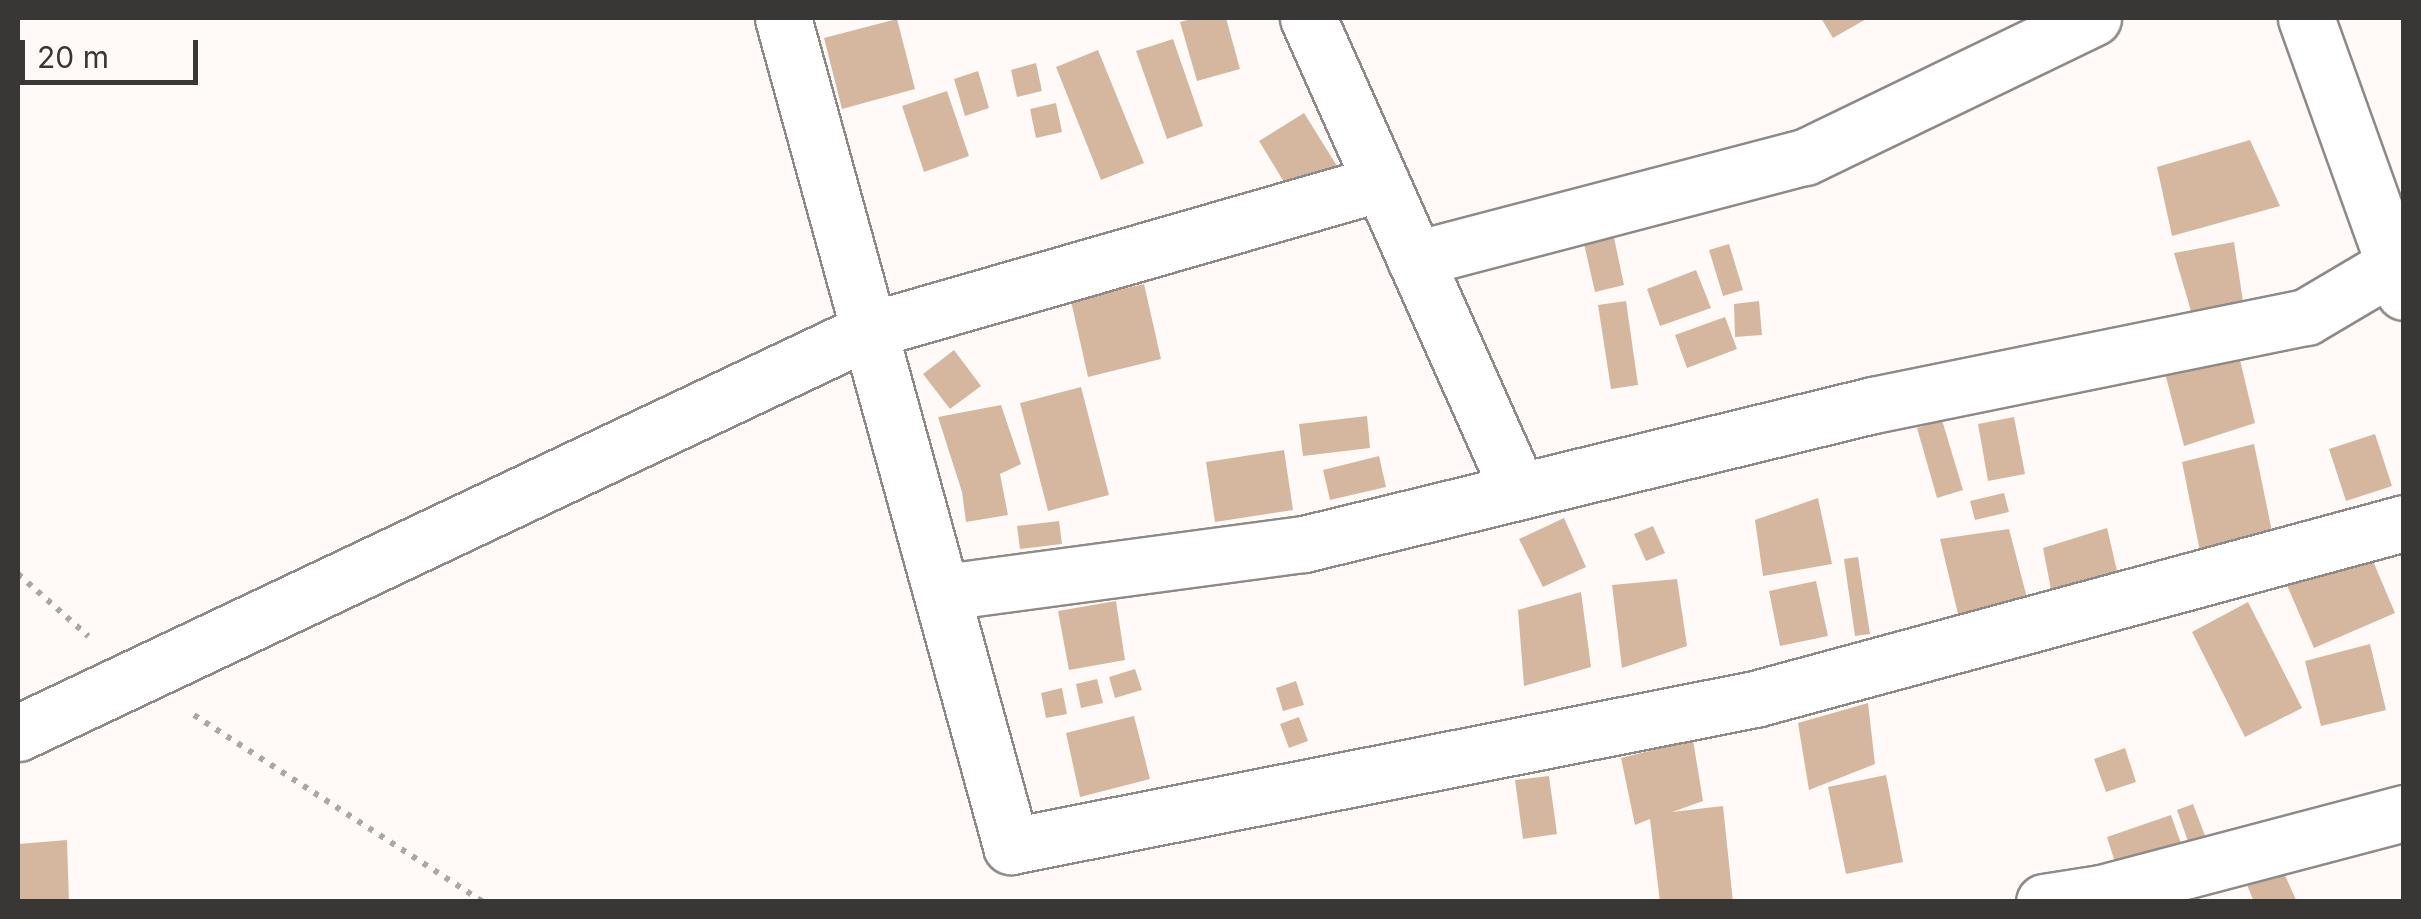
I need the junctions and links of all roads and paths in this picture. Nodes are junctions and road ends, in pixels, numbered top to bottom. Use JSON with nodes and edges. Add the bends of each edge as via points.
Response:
{"nodes":[{"id":1,"x":783,"y":18,"type":"edge"},
{"id":2,"x":1308,"y":18,"type":"edge"},
{"id":3,"x":2093,"y":18,"type":"edge"},
{"id":4,"x":2306,"y":18,"type":"edge"},
{"id":5,"x":1382,"y":183,"type":"junction"},
{"id":6,"x":1416,"y":259,"type":"junction"},
{"id":7,"x":2400,"y":272,"type":"edge"},
{"id":8,"x":870,"y":330,"type":"junction"},
{"id":9,"x":1518,"y":490,"type":"junction"},
{"id":10,"x":2404,"y":523,"type":"edge"},
{"id":11,"x":18,"y":574,"type":"edge"},
{"id":12,"x":944,"y":592,"type":"junction"},
{"id":13,"x":134,"y":676,"type":"junction"},
{"id":14,"x":18,"y":733,"type":"edge"},
{"id":15,"x":2404,"y":813,"type":"edge"},
{"id":16,"x":482,"y":902,"type":"edge"},
{"id":17,"x":2044,"y":902,"type":"edge"}],
"edges":[{"from":1,"to":8,"type":"street"},
{"from":2,"to":5,"type":"street"},
{"from":3,"to":6,"type":"street","via":[[1806,157]]},
{"from":4,"to":7,"type":"street"},
{"from":5,"to":6,"type":"street"},
{"from":5,"to":8,"type":"street"},
{"from":6,"to":9,"type":"street"},
{"from":7,"to":9,"type":"street","via":[[2306,316],[1873,405]]},
{"from":8,"to":12,"type":"street"},
{"from":8,"to":13,"type":"street"},
{"from":9,"to":12,"type":"street","via":[[1304,544]]},
{"from":10,"to":12,"type":"street","via":[[1756,699],[1011,846]]},
{"from":11,"to":13,"type":"path"},
{"from":13,"to":14,"type":"street"},
{"from":13,"to":16,"type":"path"},
{"from":15,"to":17,"type":"street"}]}
